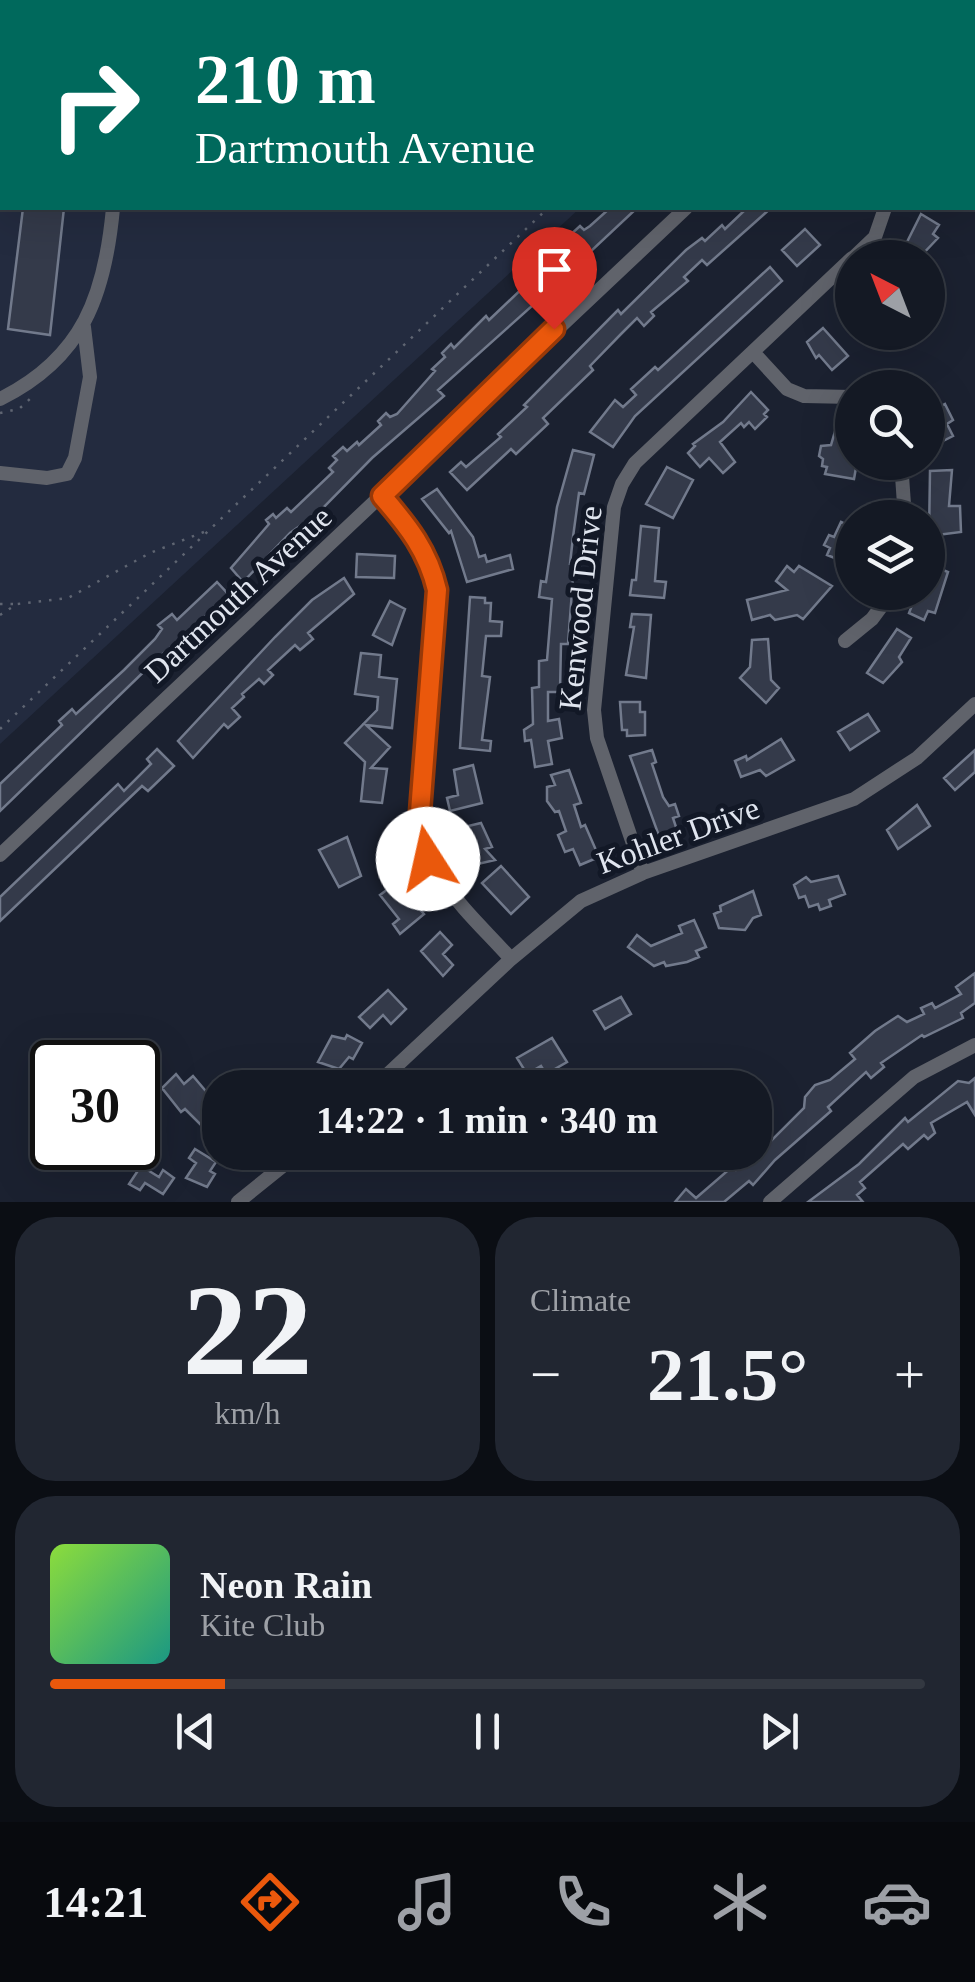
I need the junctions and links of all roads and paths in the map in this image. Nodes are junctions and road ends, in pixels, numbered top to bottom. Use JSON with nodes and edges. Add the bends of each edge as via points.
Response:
{"nodes":[{"id":1,"x":114,"y":210,"type":"edge"},
{"id":2,"x":546,"y":210,"type":"edge"},
{"id":3,"x":684,"y":210,"type":"edge"},
{"id":4,"x":883,"y":210,"type":"edge"},
{"id":5,"x":872,"y":240,"type":"edge"},
{"id":6,"x":835,"y":275,"type":"edge"},
{"id":7,"x":84,"y":321,"type":"junction"},
{"id":8,"x":753,"y":352,"type":"junction"},
{"id":9,"x":835,"y":397,"type":"edge"},
{"id":10,"x":0,"y":399,"type":"edge"},
{"id":11,"x":0,"y":474,"type":"edge"},
{"id":12,"x":382,"y":496,"type":"junction"},
{"id":13,"x":213,"y":528,"type":"junction"},
{"id":14,"x":0,"y":604,"type":"edge"},
{"id":15,"x":17,"y":604,"type":"junction"},
{"id":16,"x":879,"y":610,"type":"edge"},
{"id":17,"x":0,"y":615,"type":"edge"},
{"id":18,"x":845,"y":642,"type":"dead end"},
{"id":19,"x":975,"y":704,"type":"edge"},
{"id":20,"x":0,"y":729,"type":"edge"},
{"id":21,"x":0,"y":855,"type":"edge"},
{"id":22,"x":642,"y":873,"type":"junction"},
{"id":23,"x":511,"y":958,"type":"junction"},
{"id":24,"x":975,"y":1045,"type":"edge"},
{"id":25,"x":392,"y":1070,"type":"edge"},
{"id":26,"x":278,"y":1170,"type":"edge"},
{"id":27,"x":238,"y":1202,"type":"edge"},
{"id":28,"x":770,"y":1202,"type":"edge"}],
"edges":[{"from":1,"to":7,"type":"street","via":[[103,282]]},
{"from":2,"to":13,"type":"path"},
{"from":3,"to":12,"type":"street","name":"Dartmouth Avenue"},
{"from":4,"to":5,"type":"street","name":"Kenwood Drive"},
{"from":6,"to":8,"type":"street","name":"Kenwood Drive"},
{"from":7,"to":10,"type":"street","via":[[52,367]]},
{"from":7,"to":11,"type":"street","via":[[90,376],[75,458],[66,474],[48,478]]},
{"from":8,"to":9,"type":"street","via":[[787,388]]},
{"from":8,"to":22,"type":"street","name":"Kenwood Drive","via":[[634,463],[614,507],[594,710],[597,738]]},
{"from":12,"to":21,"type":"street","name":"Dartmouth Avenue"},
{"from":12,"to":23,"type":"street","via":[[417,538],[437,590],[421,836],[440,880]]},
{"from":13,"to":15,"type":"path","via":[[68,598]]},
{"from":13,"to":20,"type":"path"},
{"from":14,"to":15,"type":"path"},
{"from":15,"to":17,"type":"path"},
{"from":16,"to":18,"type":"street"},
{"from":19,"to":22,"type":"street","name":"Kohler Drive","via":[[917,758],[854,800]]},
{"from":22,"to":23,"type":"street","name":"Kohler Drive","via":[[580,901]]},
{"from":23,"to":25,"type":"street","name":"Kohler Drive"},
{"from":24,"to":28,"type":"street","via":[[914,1077]]},
{"from":26,"to":27,"type":"street"}]}
